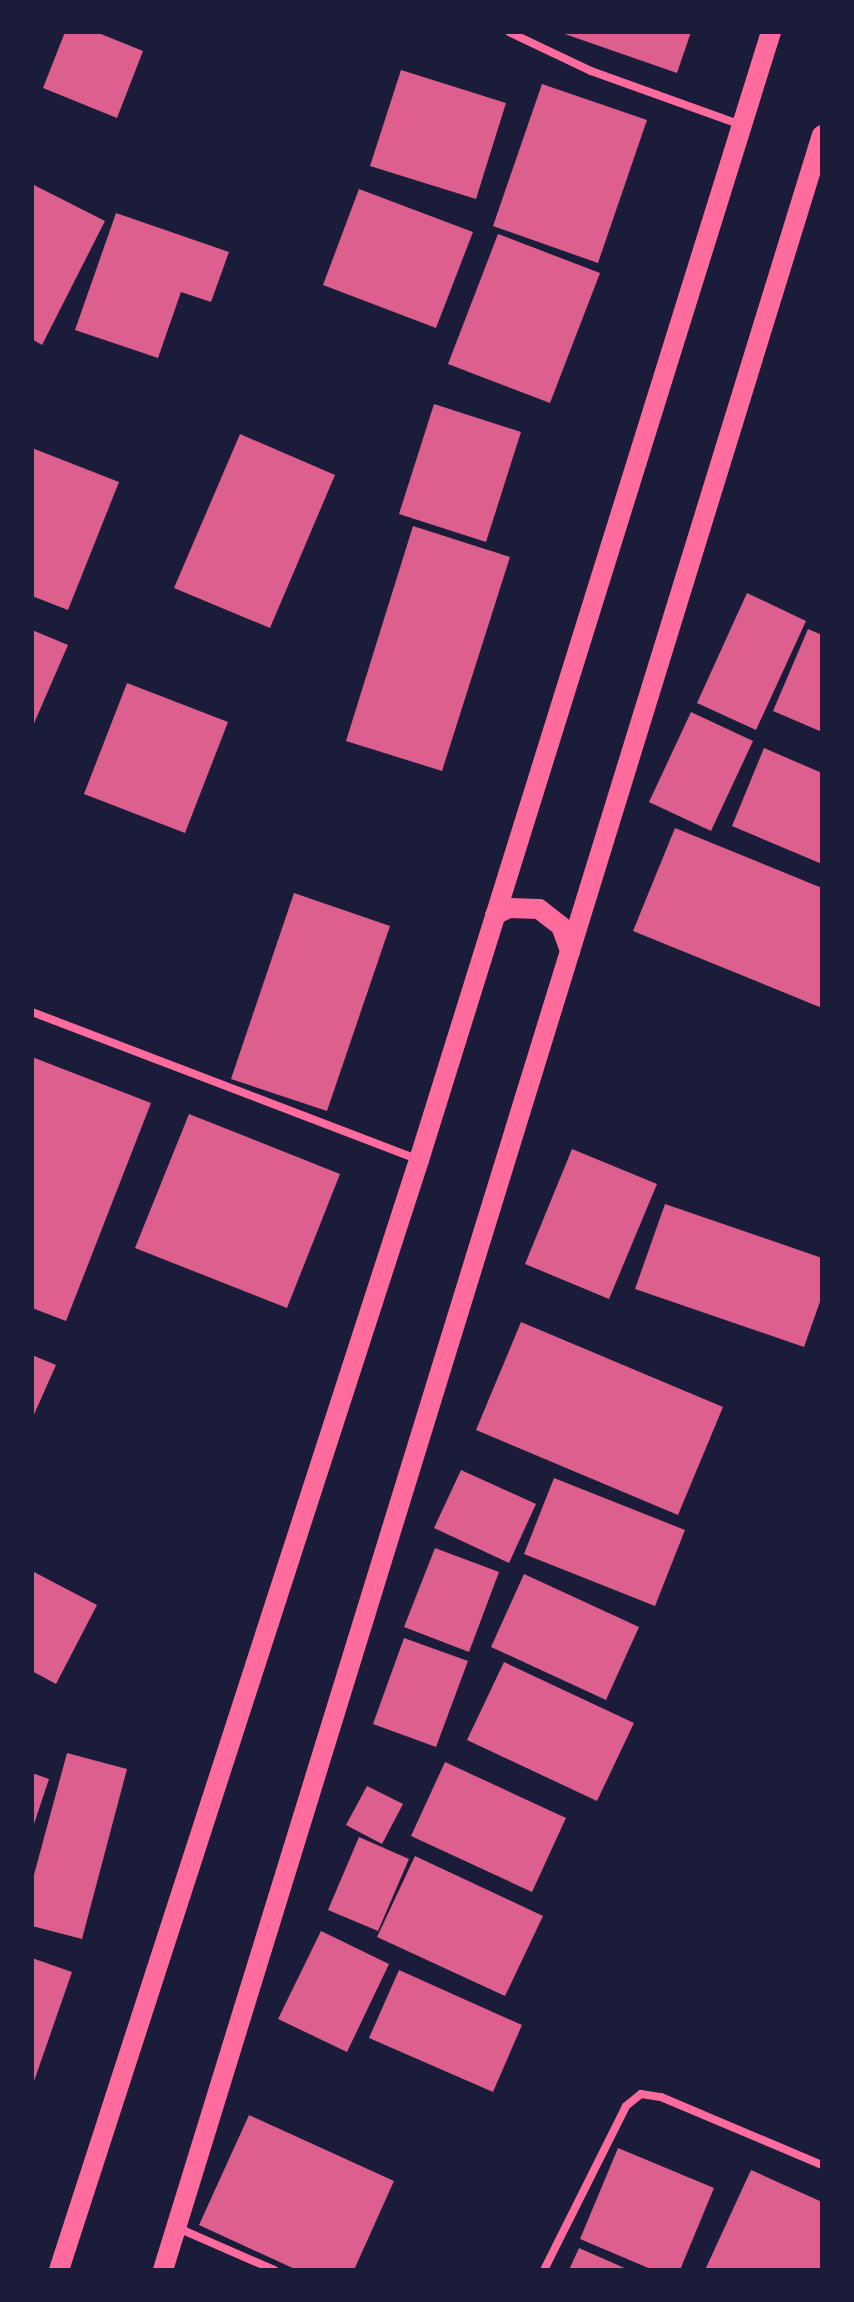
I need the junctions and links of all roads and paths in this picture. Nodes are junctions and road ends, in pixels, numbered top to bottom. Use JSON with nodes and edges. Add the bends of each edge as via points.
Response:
{"nodes":[{"id":1,"x":509,"y":32,"type":"edge"},
{"id":2,"x":771,"y":32,"type":"edge"},
{"id":3,"x":741,"y":125,"type":"junction"},
{"id":4,"x":822,"y":135,"type":"edge"},
{"id":5,"x":495,"y":915,"type":"junction"},
{"id":6,"x":570,"y":951,"type":"junction"},
{"id":7,"x":32,"y":1012,"type":"edge"},
{"id":8,"x":419,"y":1160,"type":"junction"},
{"id":9,"x":822,"y":2165,"type":"edge"},
{"id":10,"x":177,"y":2228,"type":"junction"},
{"id":11,"x":59,"y":2270,"type":"edge"},
{"id":12,"x":163,"y":2270,"type":"edge"},
{"id":13,"x":274,"y":2270,"type":"edge"},
{"id":14,"x":544,"y":2270,"type":"edge"}],
"edges":[{"from":1,"to":3,"type":"street","via":[[591,71]]},
{"from":2,"to":3,"type":"main road"},
{"from":3,"to":5,"type":"main road"},
{"from":4,"to":6,"type":"main road"},
{"from":5,"to":6,"type":"main road","via":[[509,908],[539,909],[561,926]]},
{"from":5,"to":8,"type":"main road"},
{"from":6,"to":10,"type":"main road"},
{"from":7,"to":8,"type":"street"},
{"from":8,"to":11,"type":"main road"},
{"from":9,"to":14,"type":"street","via":[[661,2097],[641,2094],[626,2106]]},
{"from":10,"to":12,"type":"main road"},
{"from":10,"to":13,"type":"street"}]}
